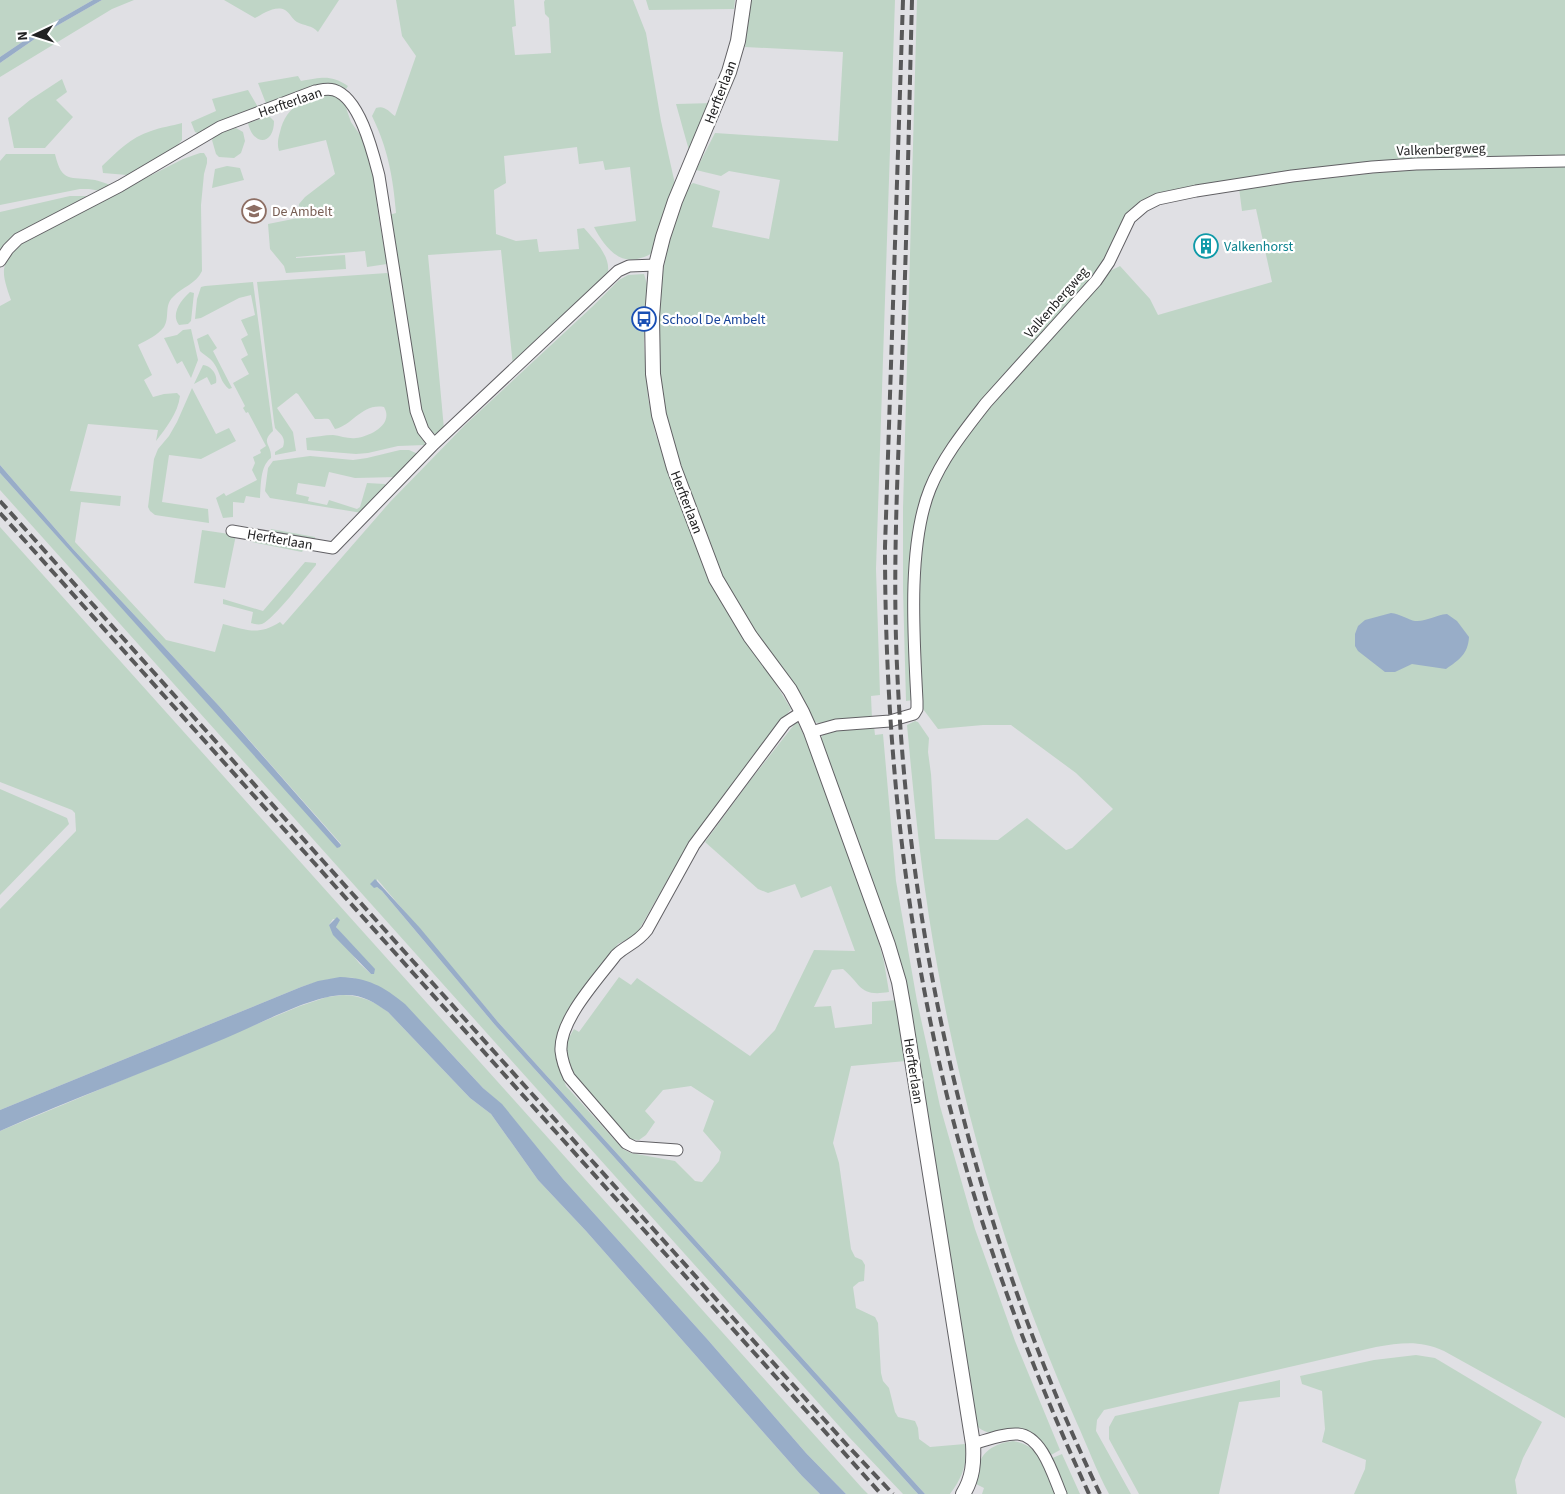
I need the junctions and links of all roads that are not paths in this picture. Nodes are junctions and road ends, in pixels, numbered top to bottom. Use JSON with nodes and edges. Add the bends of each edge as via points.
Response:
{"nodes":[{"id":1,"x":744,"y":0,"type":"edge"},
{"id":2,"x":1565,"y":161,"type":"edge"},
{"id":3,"x":0,"y":261,"type":"edge"},
{"id":4,"x":656,"y":265,"type":"junction"},
{"id":5,"x":434,"y":444,"type":"junction"},
{"id":6,"x":232,"y":531,"type":"dead end"},
{"id":7,"x":802,"y":712,"type":"junction"},
{"id":8,"x":811,"y":732,"type":"junction"},
{"id":9,"x":677,"y":1150,"type":"dead end"},
{"id":10,"x":973,"y":1444,"type":"junction"},
{"id":11,"x":963,"y":1494,"type":"edge"},
{"id":12,"x":1061,"y":1494,"type":"edge"}],
"edges":[{"from":1,"to":4,"type":"street","name":"Herfterlaan","via":[[729,72],[675,201]]},
{"from":2,"to":8,"type":"street","name":"Valkenbergweg","via":[[1416,164],[1334,171],[1180,194],[1144,206],[1130,218],[1096,281],[970,424],[944,461],[930,489],[918,540],[915,617],[917,709],[914,714],[890,721],[836,725]]},
{"from":3,"to":5,"type":"street","name":"Herfterlaan","via":[[18,240],[120,186],[220,127],[315,91],[334,90],[354,107],[372,149],[416,411],[423,430]]},
{"from":4,"to":5,"type":"street","name":"Herfterlaan","via":[[629,266],[618,271]]},
{"from":4,"to":7,"type":"street","name":"Herfterlaan","via":[[652,317],[653,374],[659,415],[674,468],[716,579]]},
{"from":5,"to":6,"type":"street","name":"Herfterlaan","via":[[333,548]]},
{"from":7,"to":8,"type":"street","name":"Herfterlaan"},
{"from":7,"to":9,"type":"street","via":[[785,723],[694,845],[647,930],[639,940],[616,955],[576,1009],[564,1034],[561,1050],[568,1077],[626,1144]]},
{"from":8,"to":10,"type":"street","name":"Herfterlaan","via":[[899,982]]},
{"from":10,"to":11,"type":"street","name":"Herfterlaan","via":[[974,1464]]},
{"from":10,"to":12,"type":"street","via":[[1010,1434],[1026,1436],[1042,1452]]}]}
